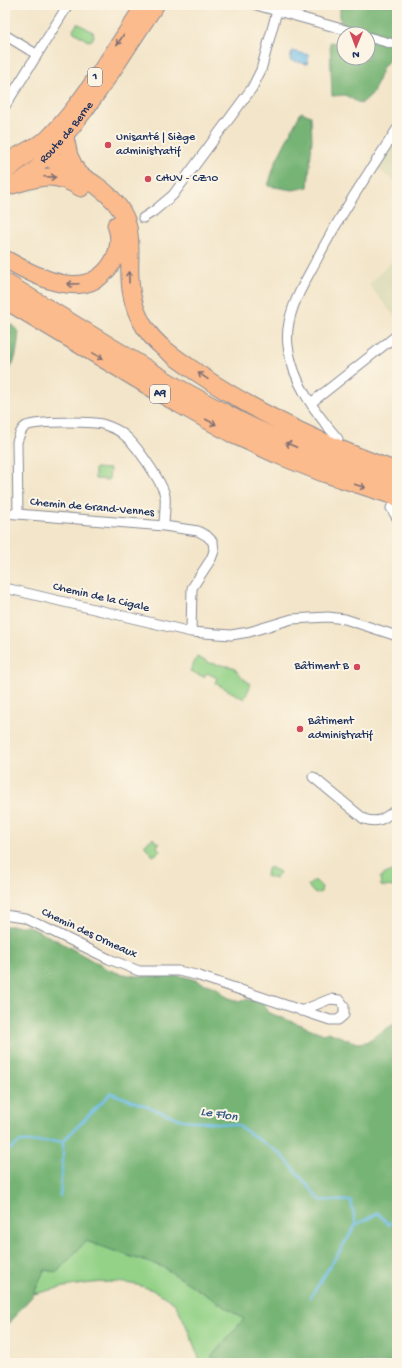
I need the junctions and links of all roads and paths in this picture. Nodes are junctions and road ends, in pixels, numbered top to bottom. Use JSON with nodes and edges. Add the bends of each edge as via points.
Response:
{"nodes":[{"id":1,"x":68,"y":5,"type":"edge"},
{"id":2,"x":143,"y":5,"type":"edge"},
{"id":3,"x":157,"y":5,"type":"edge"},
{"id":4,"x":256,"y":5,"type":"edge"},
{"id":5,"x":277,"y":11,"type":"junction"},
{"id":6,"x":336,"y":27,"type":"edge"},
{"id":7,"x":5,"y":35,"type":"edge"},
{"id":8,"x":376,"y":38,"type":"edge"},
{"id":9,"x":397,"y":45,"type":"edge"},
{"id":10,"x":36,"y":54,"type":"junction"},
{"id":11,"x":5,"y":106,"type":"edge"},
{"id":12,"x":397,"y":129,"type":"edge"},
{"id":13,"x":65,"y":137,"type":"junction"},
{"id":14,"x":41,"y":150,"type":"junction"},
{"id":15,"x":5,"y":163,"type":"edge"},
{"id":16,"x":78,"y":174,"type":"junction"},
{"id":17,"x":8,"y":183,"type":"edge"},
{"id":18,"x":143,"y":218,"type":"dead end"},
{"id":19,"x":5,"y":259,"type":"edge"},
{"id":20,"x":5,"y":282,"type":"edge"},
{"id":21,"x":5,"y":300,"type":"edge"},
{"id":22,"x":5,"y":311,"type":"edge"},
{"id":23,"x":397,"y":335,"type":"edge"},
{"id":24,"x":71,"y":340,"type":"junction"},
{"id":25,"x":310,"y":403,"type":"junction"},
{"id":26,"x":338,"y":439,"type":"dead end"},
{"id":27,"x":397,"y":470,"type":"edge"},
{"id":28,"x":397,"y":482,"type":"edge"},
{"id":29,"x":394,"y":503,"type":"edge"},
{"id":30,"x":5,"y":514,"type":"edge"},
{"id":31,"x":18,"y":514,"type":"junction"},
{"id":32,"x":397,"y":518,"type":"edge"},
{"id":33,"x":164,"y":526,"type":"junction"},
{"id":34,"x":5,"y":588,"type":"edge"},
{"id":35,"x":191,"y":632,"type":"junction"},
{"id":36,"x":397,"y":636,"type":"edge"},
{"id":37,"x":313,"y":777,"type":"dead end"},
{"id":38,"x":397,"y":809,"type":"edge"},
{"id":39,"x":5,"y":915,"type":"edge"},
{"id":40,"x":301,"y":1012,"type":"dead end"}],
"edges":[{"from":1,"to":10,"type":"street"},
{"from":2,"to":14,"type":"main road","name":"Route de Berne","number":"1","one_way":true,"via":[[89,86]]},
{"from":3,"to":13,"type":"main road","name":"Route de Berne","number":"1","via":[[99,92]]},
{"from":4,"to":5,"type":"street"},
{"from":5,"to":6,"type":"street"},
{"from":5,"to":18,"type":"street","via":[[261,70],[252,88],[173,195]]},
{"from":7,"to":10,"type":"street"},
{"from":8,"to":9,"type":"street"},
{"from":10,"to":11,"type":"street"},
{"from":12,"to":25,"type":"street","via":[[343,211],[298,294],[292,311],[288,344],[290,357],[299,383]]},
{"from":13,"to":14,"type":"main road","name":"Route de Berne","number":"1"},
{"from":13,"to":16,"type":"highway","via":[[68,156]]},
{"from":14,"to":15,"type":"highway"},
{"from":14,"to":16,"type":"highway"},
{"from":14,"to":17,"type":"main road","name":"Route de Berne","number":"1","via":[[32,171]]},
{"from":27,"to":16,"type":"highway","one_way":true,"via":[[332,446],[276,420],[214,384],[158,343],[145,328],[133,301],[129,278],[130,236],[124,216],[108,195]]},
{"from":17,"to":19,"type":"highway","one_way":true,"via":[[45,176],[76,184],[108,210],[117,227],[119,246],[115,259],[107,270],[92,281],[78,285],[44,279]]},
{"from":28,"to":20,"type":"highway","number":"A9","one_way":true,"via":[[320,456],[242,422],[177,387]]},
{"from":21,"to":24,"type":"highway","number":"A9"},
{"from":22,"to":24,"type":"highway"},
{"from":23,"to":25,"type":"street"},
{"from":24,"to":29,"type":"highway","number":"A9","one_way":true,"via":[[191,412],[257,445]]},
{"from":25,"to":26,"type":"street"},
{"from":29,"to":32,"type":"street"},
{"from":30,"to":31,"type":"street","name":"Chemin de Grand-Vennes"},
{"from":31,"to":33,"type":"street","name":"Chemin de Grand-Vennes"},
{"from":31,"to":33,"type":"street","name":"Chemin de Grand-Vennes","via":[[19,434],[25,427],[34,424],[87,422],[105,425],[124,434],[134,445],[163,488]]},
{"from":33,"to":35,"type":"street","name":"Chemin de Grand-Vennes","via":[[198,531],[213,542],[214,551],[211,559],[192,588]]},
{"from":34,"to":35,"type":"street","name":"Chemin de la Cigale"},
{"from":35,"to":36,"type":"street","name":"Chemin de la Cigale","via":[[230,635],[250,632],[292,619],[328,618],[345,619]]},
{"from":37,"to":38,"type":"street","via":[[364,819],[380,821]]},
{"from":39,"to":40,"type":"street","name":"Chemin des Ormeaux","via":[[25,918],[108,959],[139,970],[196,975]]}]}
